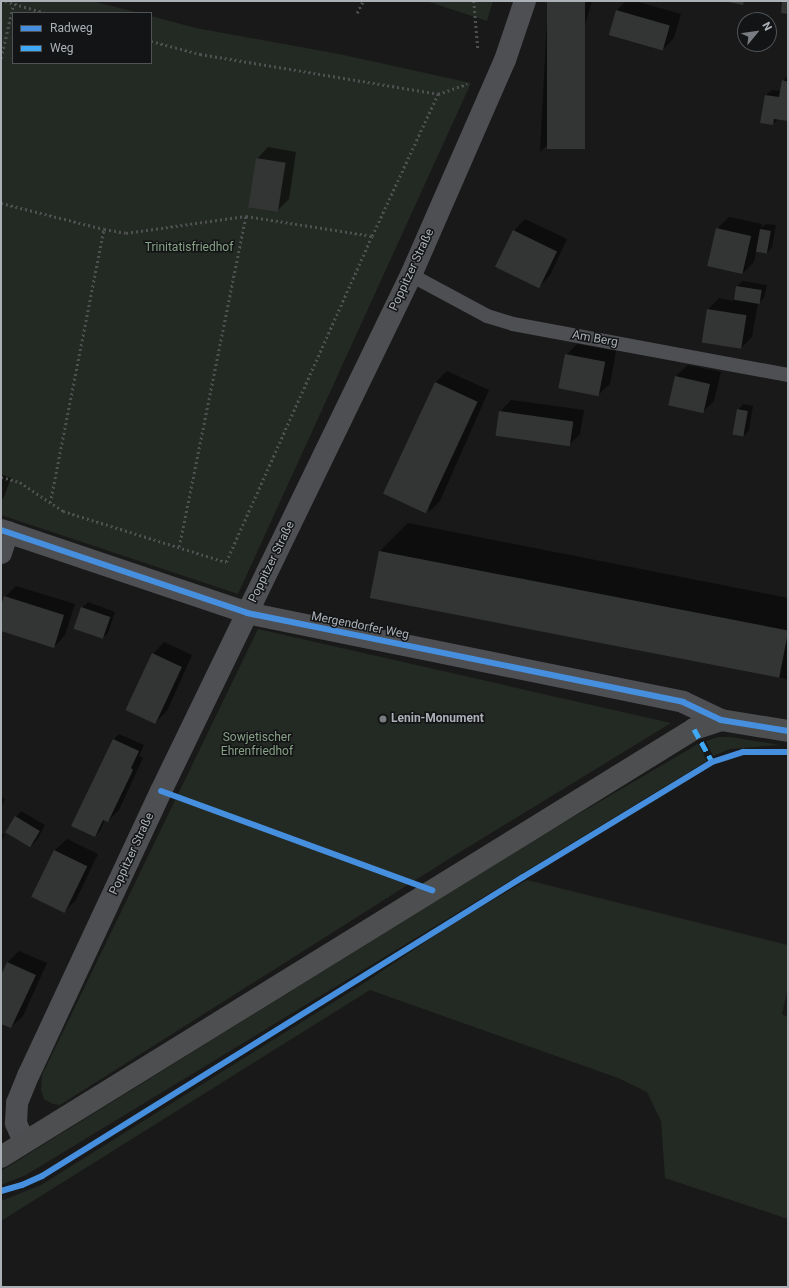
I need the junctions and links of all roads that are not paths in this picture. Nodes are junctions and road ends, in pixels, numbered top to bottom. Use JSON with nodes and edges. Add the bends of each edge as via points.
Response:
{"nodes":[{"id":1,"x":525,"y":1,"type":"edge"},
{"id":2,"x":411,"y":275,"type":"junction"},
{"id":3,"x":788,"y":376,"type":"edge"},
{"id":4,"x":5,"y":531,"type":"edge"},
{"id":5,"x":1,"y":553,"type":"edge"},
{"id":6,"x":247,"y":613,"type":"junction"},
{"id":7,"x":720,"y":720,"type":"junction"},
{"id":8,"x":788,"y":731,"type":"edge"},
{"id":9,"x":24,"y":1142,"type":"junction"},
{"id":10,"x":1,"y":1157,"type":"edge"}],
"edges":[{"from":1,"to":2,"type":"street","name":"Poppitzer Straße","via":[[505,60]]},
{"from":2,"to":3,"type":"lane","name":"Am Berg","via":[[487,316],[513,324]]},
{"from":2,"to":6,"type":"street","name":"Poppitzer Straße"},
{"from":4,"to":5,"type":"street"},
{"from":4,"to":6,"type":"street","name":"Mergendorfer Weg"},
{"from":6,"to":7,"type":"street","name":"Mergendorfer Weg","via":[[683,702]]},
{"from":6,"to":9,"type":"street","name":"Poppitzer Straße","via":[[29,1074],[17,1103],[16,1123]]},
{"from":7,"to":8,"type":"main road"},
{"from":7,"to":9,"type":"main road","via":[[688,733]]},
{"from":9,"to":10,"type":"main road"}]}
